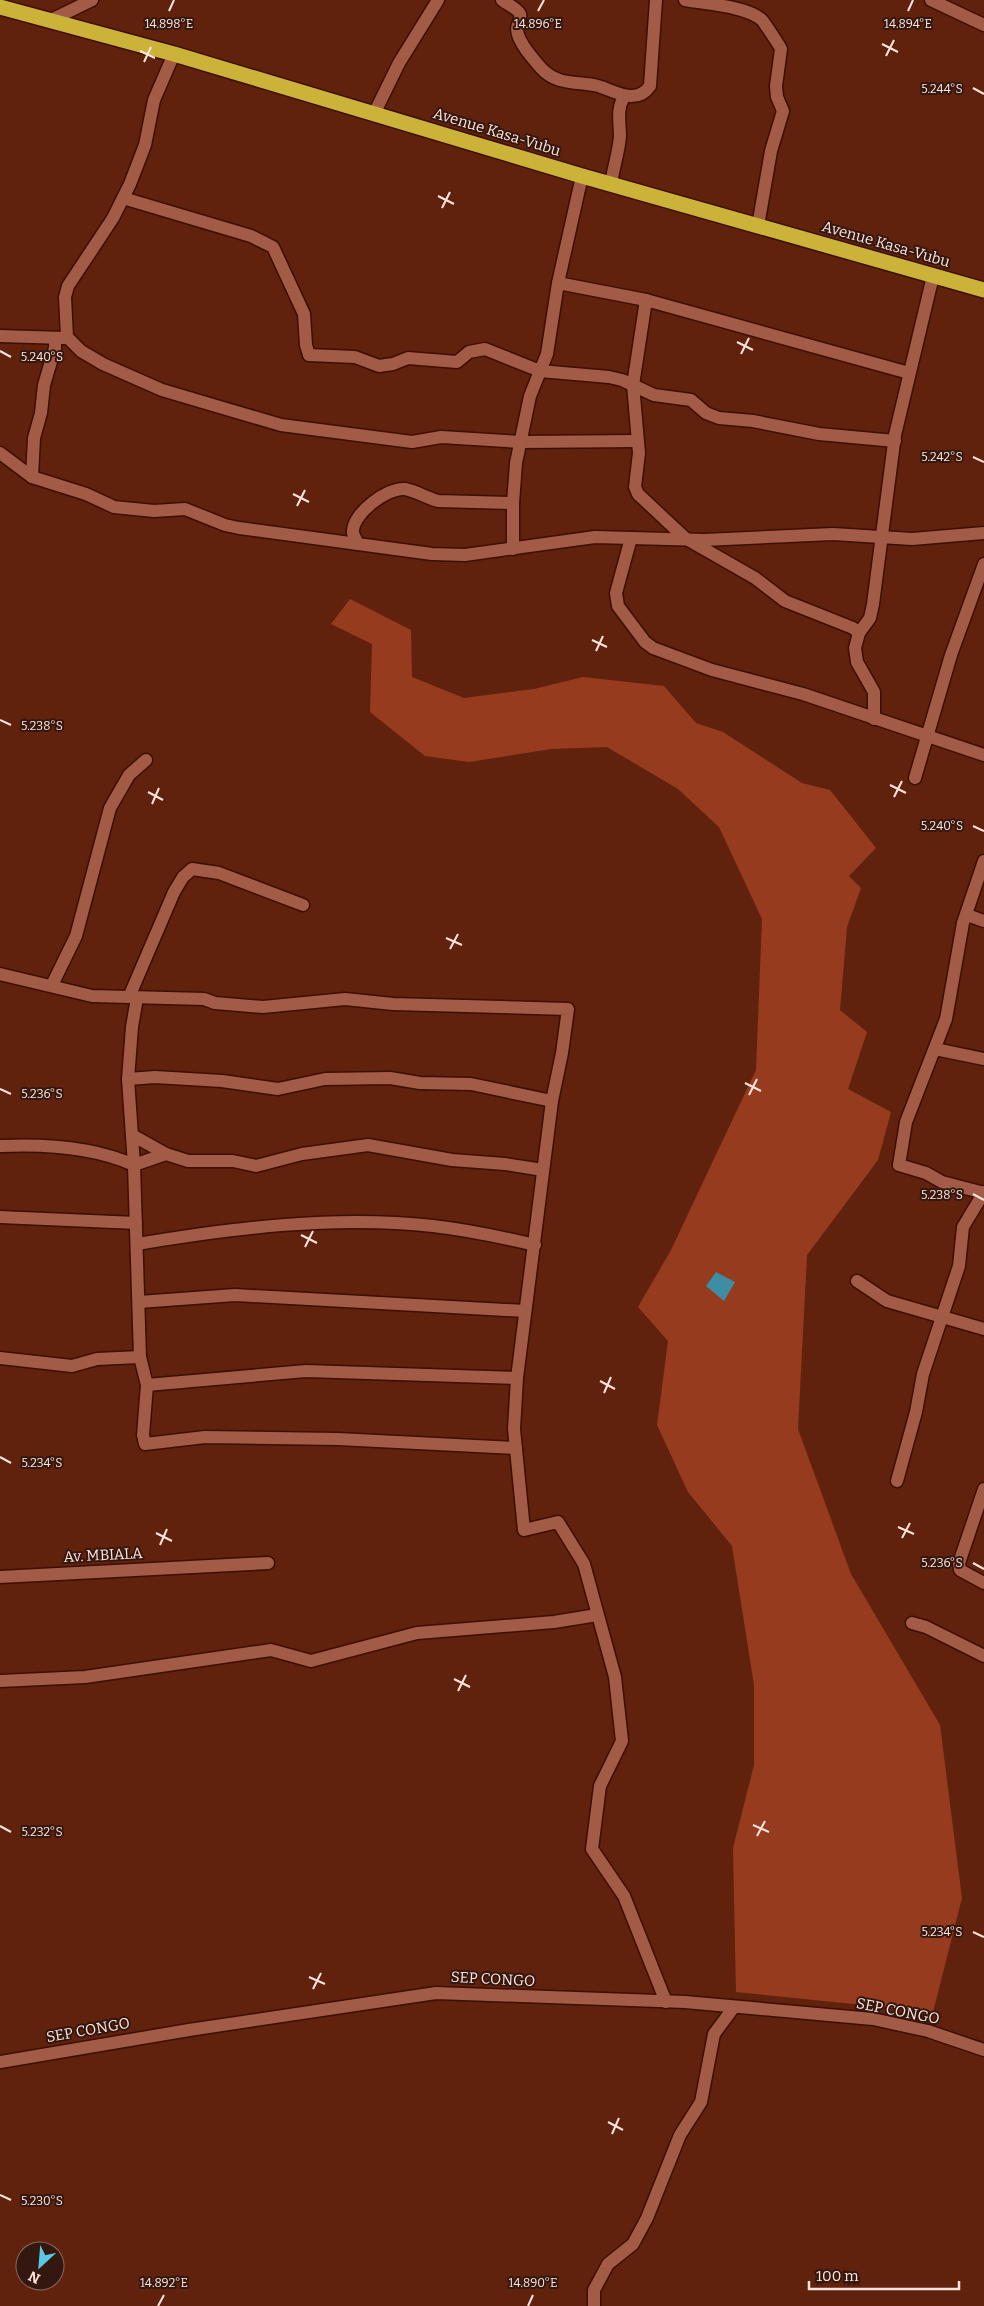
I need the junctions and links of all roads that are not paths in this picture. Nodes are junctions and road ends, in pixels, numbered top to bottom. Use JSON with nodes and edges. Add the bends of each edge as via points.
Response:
{"nodes":[{"id":1,"x":92,"y":0,"type":"edge"},
{"id":2,"x":438,"y":0,"type":"edge"},
{"id":3,"x":502,"y":0,"type":"edge"},
{"id":4,"x":656,"y":0,"type":"edge"},
{"id":5,"x":685,"y":0,"type":"edge"},
{"id":6,"x":931,"y":0,"type":"edge"},
{"id":7,"x":0,"y":8,"type":"edge"},
{"id":8,"x":49,"y":21,"type":"junction"},
{"id":9,"x":984,"y":25,"type":"edge"},
{"id":10,"x":174,"y":54,"type":"junction"},
{"id":11,"x":625,"y":96,"type":"junction"},
{"id":12,"x":374,"y":114,"type":"junction"},
{"id":13,"x":582,"y":176,"type":"junction"},
{"id":14,"x":611,"y":184,"type":"junction"},
{"id":15,"x":123,"y":198,"type":"junction"},
{"id":16,"x":758,"y":226,"type":"junction"},
{"id":17,"x":933,"y":276,"type":"junction"},
{"id":18,"x":558,"y":283,"type":"junction"},
{"id":19,"x":984,"y":290,"type":"edge"},
{"id":20,"x":646,"y":300,"type":"junction"},
{"id":21,"x":0,"y":336,"type":"edge"},
{"id":22,"x":61,"y":338,"type":"junction"},
{"id":23,"x":540,"y":371,"type":"junction"},
{"id":24,"x":909,"y":373,"type":"junction"},
{"id":25,"x":633,"y":385,"type":"junction"},
{"id":26,"x":637,"y":441,"type":"junction"},
{"id":27,"x":895,"y":441,"type":"junction"},
{"id":28,"x":521,"y":442,"type":"junction"},
{"id":29,"x":0,"y":453,"type":"edge"},
{"id":30,"x":32,"y":477,"type":"junction"},
{"id":31,"x":513,"y":503,"type":"junction"},
{"id":32,"x":984,"y":533,"type":"edge"},
{"id":33,"x":882,"y":536,"type":"junction"},
{"id":34,"x":631,"y":538,"type":"junction"},
{"id":35,"x":685,"y":538,"type":"junction"},
{"id":36,"x":358,"y":544,"type":"junction"},
{"id":37,"x":513,"y":549,"type":"junction"},
{"id":38,"x":984,"y":564,"type":"edge"},
{"id":39,"x":859,"y":633,"type":"junction"},
{"id":40,"x":874,"y":719,"type":"junction"},
{"id":41,"x":927,"y":735,"type":"junction"},
{"id":42,"x":984,"y":755,"type":"edge"},
{"id":43,"x":146,"y":760,"type":"dead end"},
{"id":44,"x":915,"y":778,"type":"dead end"},
{"id":45,"x":984,"y":861,"type":"edge"},
{"id":46,"x":302,"y":905,"type":"dead end"},
{"id":47,"x":967,"y":915,"type":"junction"},
{"id":48,"x":984,"y":921,"type":"edge"},
{"id":49,"x":0,"y":974,"type":"edge"},
{"id":50,"x":52,"y":985,"type":"junction"},
{"id":51,"x":133,"y":998,"type":"junction"},
{"id":52,"x":935,"y":1049,"type":"junction"},
{"id":53,"x":984,"y":1059,"type":"edge"},
{"id":54,"x":128,"y":1079,"type":"junction"},
{"id":55,"x":552,"y":1101,"type":"junction"},
{"id":56,"x":132,"y":1135,"type":"junction"},
{"id":57,"x":0,"y":1146,"type":"edge"},
{"id":58,"x":166,"y":1154,"type":"junction"},
{"id":59,"x":134,"y":1165,"type":"junction"},
{"id":60,"x":544,"y":1170,"type":"junction"},
{"id":61,"x":984,"y":1192,"type":"edge"},
{"id":62,"x":0,"y":1217,"type":"edge"},
{"id":63,"x":136,"y":1222,"type":"junction"},
{"id":64,"x":137,"y":1244,"type":"junction"},
{"id":65,"x":534,"y":1245,"type":"junction"},
{"id":66,"x":857,"y":1281,"type":"dead end"},
{"id":67,"x":139,"y":1302,"type":"junction"},
{"id":68,"x":525,"y":1311,"type":"junction"},
{"id":69,"x":942,"y":1318,"type":"junction"},
{"id":70,"x":984,"y":1329,"type":"edge"},
{"id":71,"x":140,"y":1357,"type":"junction"},
{"id":72,"x":0,"y":1358,"type":"edge"},
{"id":73,"x":517,"y":1378,"type":"junction"},
{"id":74,"x":147,"y":1385,"type":"junction"},
{"id":75,"x":516,"y":1448,"type":"junction"},
{"id":76,"x":896,"y":1480,"type":"dead end"},
{"id":77,"x":983,"y":1493,"type":"edge"},
{"id":78,"x":268,"y":1563,"type":"dead end"},
{"id":79,"x":0,"y":1577,"type":"edge"},
{"id":80,"x":984,"y":1583,"type":"edge"},
{"id":81,"x":597,"y":1615,"type":"junction"},
{"id":82,"x":912,"y":1623,"type":"dead end"},
{"id":83,"x":984,"y":1656,"type":"edge"},
{"id":84,"x":0,"y":1681,"type":"edge"},
{"id":85,"x":666,"y":2002,"type":"junction"},
{"id":86,"x":734,"y":2007,"type":"junction"},
{"id":87,"x":984,"y":2050,"type":"edge"},
{"id":88,"x":0,"y":2062,"type":"edge"},
{"id":89,"x":594,"y":2306,"type":"edge"}],
"edges":[{"from":1,"to":8,"type":"street"},
{"from":2,"to":12,"type":"street","via":[[399,63]]},
{"from":3,"to":11,"type":"street","via":[[519,12],[519,35],[547,74],[572,84],[597,86]]},
{"from":4,"to":11,"type":"street","via":[[650,86],[641,95]]},
{"from":5,"to":16,"type":"street","via":[[756,16],[782,49],[776,86],[783,111],[771,151]]},
{"from":6,"to":9,"type":"street"},
{"from":7,"to":8,"type":"highway","name":"Avenue Kasa-Vubu"},
{"from":8,"to":10,"type":"highway","name":"Avenue Kasa-Vubu"},
{"from":10,"to":12,"type":"highway","name":"Avenue Kasa-Vubu"},
{"from":10,"to":15,"type":"street","via":[[154,100],[142,153]]},
{"from":11,"to":14,"type":"street","via":[[620,105],[620,134]]},
{"from":12,"to":13,"type":"highway","name":"Avenue Kasa-Vubu"},
{"from":13,"to":14,"type":"highway","name":"Avenue Kasa-Vubu"},
{"from":13,"to":18,"type":"street"},
{"from":14,"to":16,"type":"highway","name":"Avenue Kasa-Vubu"},
{"from":15,"to":22,"type":"street","via":[[68,286]]},
{"from":15,"to":23,"type":"street","via":[[251,236],[273,248],[304,314],[309,355],[355,357],[385,366],[408,358],[457,362],[470,352],[485,349]]},
{"from":16,"to":17,"type":"highway","name":"Avenue Kasa-Vubu"},
{"from":17,"to":19,"type":"highway","name":"Avenue Kasa-Vubu"},
{"from":17,"to":24,"type":"street"},
{"from":18,"to":20,"type":"street"},
{"from":18,"to":23,"type":"street","via":[[547,354]]},
{"from":20,"to":24,"type":"street"},
{"from":20,"to":25,"type":"street"},
{"from":21,"to":22,"type":"street"},
{"from":22,"to":28,"type":"street","via":[[103,364],[162,390],[281,425],[412,442],[442,437]]},
{"from":22,"to":30,"type":"street","via":[[44,385],[34,438]]},
{"from":23,"to":25,"type":"street","via":[[609,377]]},
{"from":23,"to":28,"type":"street","via":[[530,396]]},
{"from":24,"to":27,"type":"street"},
{"from":25,"to":26,"type":"street"},
{"from":25,"to":27,"type":"street","via":[[654,396],[694,401],[706,413],[719,418],[819,434]]},
{"from":26,"to":28,"type":"street"},
{"from":26,"to":35,"type":"street","via":[[639,453],[635,487],[638,494]]},
{"from":27,"to":33,"type":"street"},
{"from":28,"to":31,"type":"street"},
{"from":29,"to":30,"type":"street"},
{"from":30,"to":36,"type":"street","via":[[122,509],[154,511],[185,508],[225,526]]},
{"from":31,"to":36,"type":"street","via":[[438,501],[410,490],[398,490],[386,494],[357,518],[353,534]]},
{"from":31,"to":37,"type":"street"},
{"from":32,"to":33,"type":"street","via":[[912,539]]},
{"from":33,"to":35,"type":"street"},
{"from":33,"to":39,"type":"street","via":[[870,618]]},
{"from":34,"to":35,"type":"street"},
{"from":34,"to":37,"type":"street","via":[[578,538]]},
{"from":34,"to":40,"type":"street","via":[[620,574],[617,599],[618,606],[645,642],[669,655],[712,670],[803,694]]},
{"from":35,"to":39,"type":"street","via":[[754,578],[785,601]]},
{"from":36,"to":37,"type":"street","via":[[465,555]]},
{"from":38,"to":41,"type":"street","via":[[951,655]]},
{"from":39,"to":40,"type":"street","via":[[855,648],[857,662],[874,692]]},
{"from":40,"to":41,"type":"street"},
{"from":41,"to":42,"type":"street"},
{"from":41,"to":44,"type":"street"},
{"from":43,"to":50,"type":"street","via":[[129,774],[110,808],[76,936]]},
{"from":45,"to":47,"type":"street"},
{"from":46,"to":51,"type":"street","via":[[219,873],[192,869],[174,892]]},
{"from":47,"to":48,"type":"street"},
{"from":47,"to":52,"type":"street","via":[[946,1019]]},
{"from":49,"to":50,"type":"street"},
{"from":50,"to":51,"type":"street","via":[[92,996]]},
{"from":51,"to":54,"type":"street"},
{"from":51,"to":55,"type":"street","via":[[204,999],[263,1007],[345,998],[393,1004],[568,1009]]},
{"from":52,"to":53,"type":"street"},
{"from":52,"to":61,"type":"street","via":[[906,1122],[899,1165],[942,1182]]},
{"from":54,"to":55,"type":"street","via":[[156,1077],[222,1081],[278,1089],[325,1079],[390,1078],[420,1083],[470,1084]]},
{"from":54,"to":56,"type":"street"},
{"from":55,"to":60,"type":"street"},
{"from":56,"to":58,"type":"street"},
{"from":56,"to":59,"type":"street"},
{"from":57,"to":59,"type":"street","via":[[81,1151],[114,1156]]},
{"from":58,"to":59,"type":"street"},
{"from":58,"to":60,"type":"street","via":[[188,1161],[233,1161],[256,1166],[302,1154],[368,1145],[452,1160]]},
{"from":59,"to":63,"type":"street"},
{"from":60,"to":65,"type":"street"},
{"from":61,"to":69,"type":"street","via":[[963,1227],[959,1266]]},
{"from":62,"to":63,"type":"street"},
{"from":63,"to":64,"type":"street"},
{"from":64,"to":65,"type":"street","via":[[274,1227],[385,1223],[469,1231]]},
{"from":64,"to":67,"type":"street"},
{"from":65,"to":68,"type":"street"},
{"from":66,"to":69,"type":"street","via":[[887,1301]]},
{"from":67,"to":68,"type":"street","via":[[235,1295]]},
{"from":67,"to":71,"type":"street"},
{"from":68,"to":73,"type":"street"},
{"from":69,"to":70,"type":"street"},
{"from":69,"to":76,"type":"street","via":[[923,1374],[916,1412]]},
{"from":71,"to":72,"type":"street","via":[[97,1359],[72,1366]]},
{"from":71,"to":74,"type":"street"},
{"from":73,"to":74,"type":"street","via":[[306,1371]]},
{"from":73,"to":75,"type":"street"},
{"from":74,"to":75,"type":"street","via":[[145,1444],[205,1437],[338,1439]]},
{"from":75,"to":81,"type":"street","via":[[524,1530],[558,1522],[584,1564]]},
{"from":77,"to":80,"type":"street","via":[[959,1563],[960,1570]]},
{"from":78,"to":79,"type":"street","name":"Av. MBIALA"},
{"from":81,"to":84,"type":"street","via":[[554,1622],[417,1633],[311,1661],[271,1650],[85,1676]]},
{"from":81,"to":85,"type":"street","via":[[615,1676],[622,1741],[600,1786],[592,1849],[624,1896]]},
{"from":82,"to":83,"type":"street"},
{"from":85,"to":86,"type":"street","name":"SEP CONGO"},
{"from":85,"to":88,"type":"street","name":"SEP CONGO","via":[[436,1993]]},
{"from":86,"to":87,"type":"street","name":"SEP CONGO","via":[[873,2019],[928,2031]]},
{"from":86,"to":89,"type":"street","via":[[714,2034],[701,2102],[680,2135],[647,2218],[633,2244],[608,2264],[594,2290]]}]}
